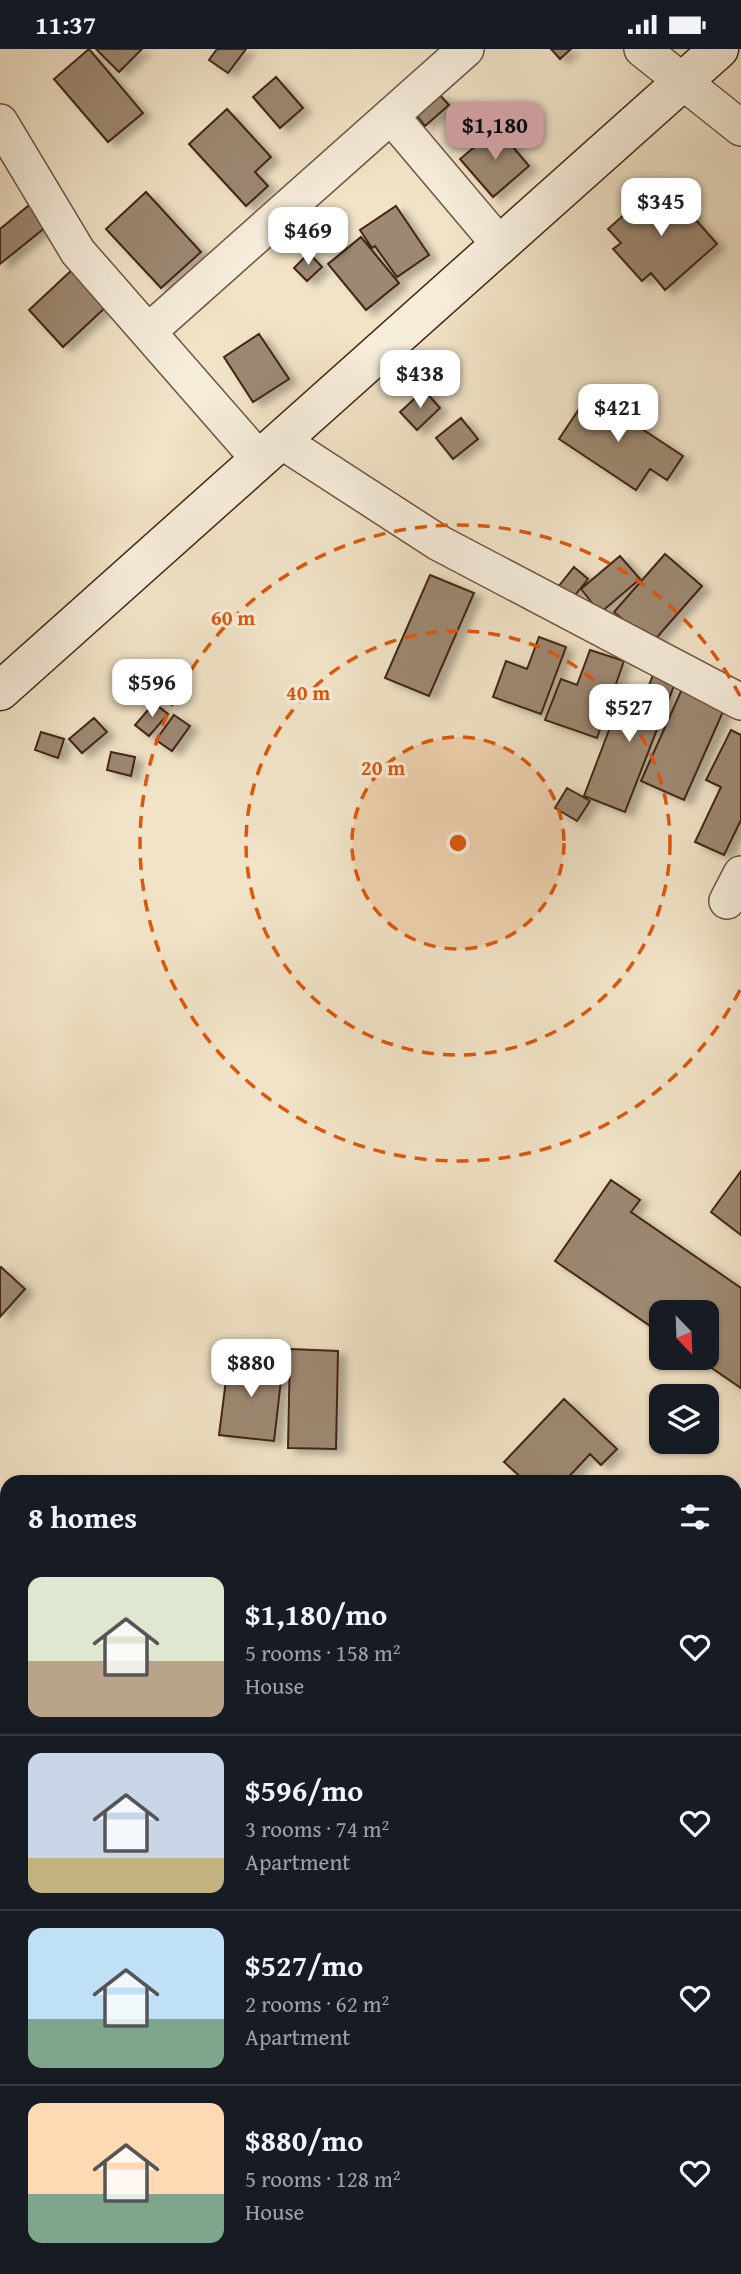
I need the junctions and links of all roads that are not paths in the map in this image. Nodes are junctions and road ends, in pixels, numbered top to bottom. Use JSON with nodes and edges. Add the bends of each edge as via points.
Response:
{"nodes":[{"id":1,"x":466,"y":49,"type":"edge"},
{"id":2,"x":642,"y":49,"type":"edge"},
{"id":3,"x":719,"y":49,"type":"edge"},
{"id":4,"x":684,"y":81,"type":"junction"},
{"id":5,"x":391,"y":116,"type":"junction"},
{"id":6,"x":0,"y":122,"type":"edge"},
{"id":7,"x":741,"y":128,"type":"edge"},
{"id":8,"x":500,"y":244,"type":"junction"},
{"id":9,"x":148,"y":332,"type":"junction"},
{"id":10,"x":269,"y":450,"type":"junction"},
{"id":11,"x":0,"y":691,"type":"edge"},
{"id":12,"x":741,"y":702,"type":"edge"}],
"edges":[{"from":1,"to":5,"type":"street"},
{"from":2,"to":4,"type":"street"},
{"from":3,"to":4,"type":"street"},
{"from":4,"to":7,"type":"street"},
{"from":4,"to":8,"type":"street"},
{"from":5,"to":8,"type":"street"},
{"from":5,"to":9,"type":"street"},
{"from":6,"to":9,"type":"street","via":[[78,252]]},
{"from":8,"to":10,"type":"street"},
{"from":9,"to":10,"type":"street"},
{"from":10,"to":11,"type":"street"},
{"from":10,"to":12,"type":"street"}]}
